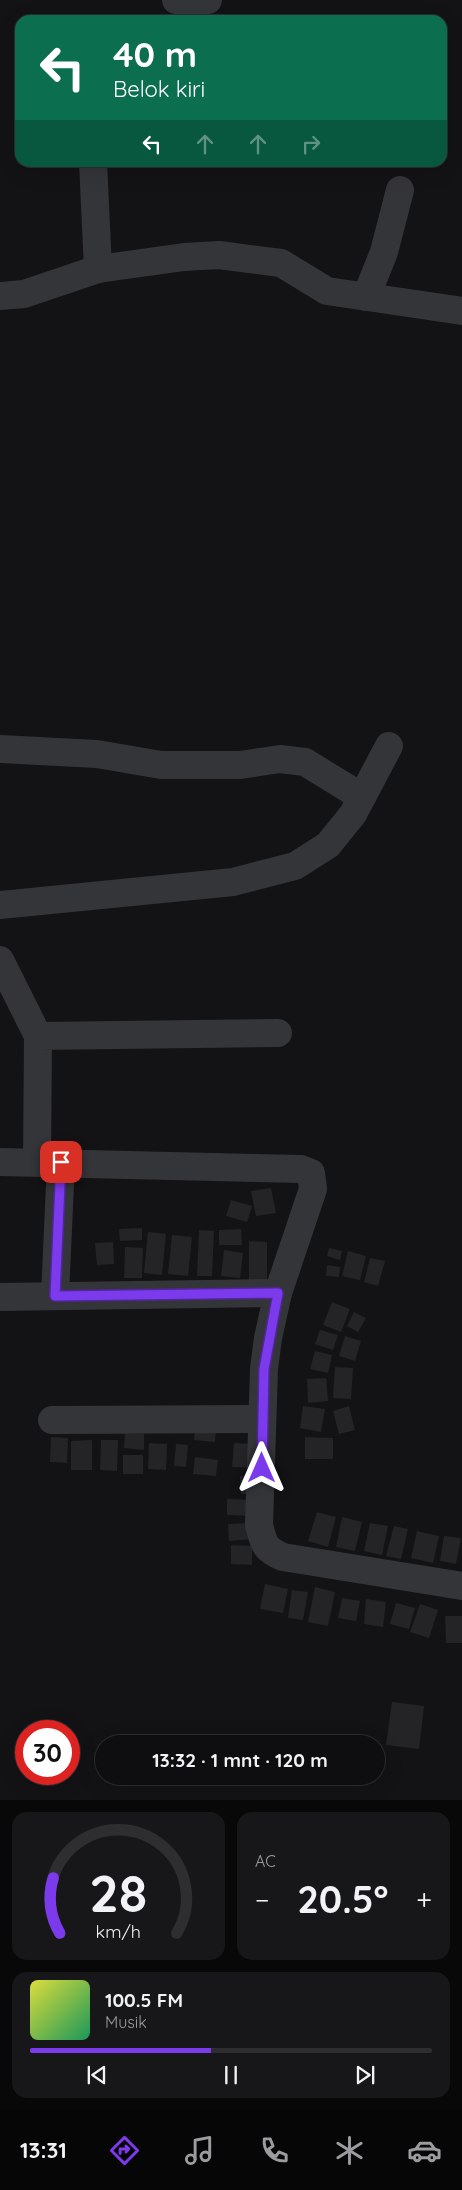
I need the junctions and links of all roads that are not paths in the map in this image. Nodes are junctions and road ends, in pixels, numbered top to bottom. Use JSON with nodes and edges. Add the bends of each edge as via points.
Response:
{"nodes":[{"id":1,"x":176,"y":0,"type":"edge"},
{"id":2,"x":208,"y":0,"type":"edge"},
{"id":3,"x":93,"y":167,"type":"edge"},
{"id":4,"x":400,"y":190,"type":"dead end"},
{"id":5,"x":98,"y":269,"type":"junction"},
{"id":6,"x":0,"y":296,"type":"edge"},
{"id":7,"x":366,"y":297,"type":"junction"},
{"id":8,"x":462,"y":311,"type":"edge"},
{"id":9,"x":389,"y":746,"type":"dead end"},
{"id":10,"x":0,"y":749,"type":"edge"},
{"id":11,"x":362,"y":797,"type":"junction"},
{"id":12,"x":0,"y":905,"type":"edge"},
{"id":13,"x":0,"y":960,"type":"edge"},
{"id":14,"x":278,"y":1033,"type":"dead end"},
{"id":15,"x":38,"y":1036,"type":"junction"},
{"id":16,"x":0,"y":1162,"type":"edge"},
{"id":17,"x":49,"y":1162,"type":"junction"},
{"id":18,"x":278,"y":1293,"type":"junction"},
{"id":19,"x":55,"y":1296,"type":"junction"},
{"id":20,"x":0,"y":1297,"type":"edge"},
{"id":21,"x":261,"y":1419,"type":"junction"},
{"id":22,"x":52,"y":1420,"type":"dead end"},
{"id":23,"x":462,"y":1586,"type":"edge"}],
"edges":[{"from":1,"to":2,"type":"street","via":[[191,3]]},
{"from":3,"to":5,"type":"street"},
{"from":4,"to":7,"type":"street","via":[[384,252]]},
{"from":5,"to":6,"type":"street","via":[[24,294]]},
{"from":5,"to":7,"type":"street","via":[[219,254],[281,263],[327,290]]},
{"from":7,"to":8,"type":"street"},
{"from":9,"to":11,"type":"street"},
{"from":10,"to":11,"type":"street","via":[[96,754],[161,765],[240,765],[280,759],[305,762]]},
{"from":11,"to":12,"type":"street","via":[[328,845],[295,866],[233,882]]},
{"from":13,"to":15,"type":"street"},
{"from":14,"to":15,"type":"street"},
{"from":15,"to":17,"type":"street"},
{"from":16,"to":17,"type":"street"},
{"from":17,"to":18,"type":"street","via":[[307,1170],[311,1173],[313,1189]]},
{"from":17,"to":19,"type":"street"},
{"from":18,"to":19,"type":"street"},
{"from":18,"to":21,"type":"street","via":[[264,1369]]},
{"from":19,"to":20,"type":"street"},
{"from":21,"to":22,"type":"street"},
{"from":21,"to":23,"type":"street","via":[[259,1525],[264,1545],[271,1552],[283,1557]]}]}
